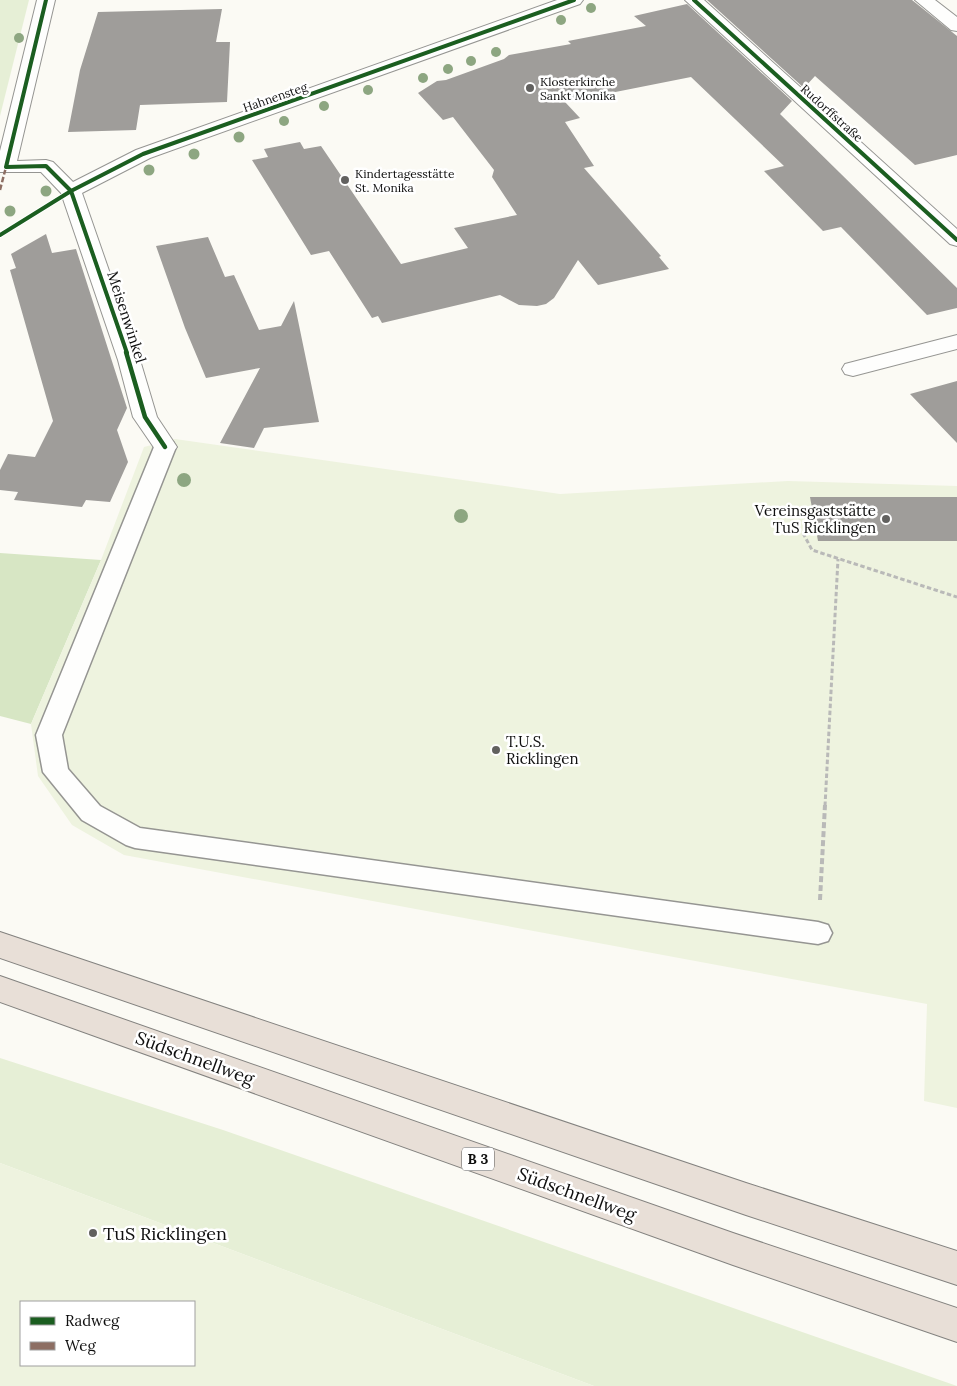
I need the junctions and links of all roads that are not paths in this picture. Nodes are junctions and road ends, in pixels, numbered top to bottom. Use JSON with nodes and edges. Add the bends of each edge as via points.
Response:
{"nodes":[{"id":1,"x":46,"y":0,"type":"edge"},
{"id":2,"x":574,"y":0,"type":"edge"},
{"id":3,"x":694,"y":0,"type":"edge"},
{"id":4,"x":924,"y":0,"type":"edge"},
{"id":5,"x":957,"y":26,"type":"edge"},
{"id":6,"x":71,"y":191,"type":"junction"},
{"id":7,"x":957,"y":240,"type":"edge"},
{"id":8,"x":957,"y":342,"type":"edge"},
{"id":9,"x":853,"y":369,"type":"dead end"},
{"id":10,"x":165,"y":447,"type":"joint"},
{"id":11,"x":818,"y":933,"type":"road end"},
{"id":12,"x":0,"y":945,"type":"edge"},
{"id":13,"x":0,"y":989,"type":"edge"},
{"id":14,"x":957,"y":1268,"type":"edge"},
{"id":15,"x":957,"y":1325,"type":"edge"}],
"edges":[{"from":1,"to":6,"type":"street","via":[[6,167],[46,166]]},
{"from":2,"to":6,"type":"street","name":"Hahnensteg","via":[[143,154]]},
{"from":3,"to":7,"type":"street","name":"Rudorffstraße"},
{"from":4,"to":5,"type":"street"},
{"from":6,"to":10,"type":"street","name":"Meisenwinkel","via":[[129,360],[145,417]]},
{"from":8,"to":9,"type":"street"},
{"from":10,"to":11,"type":"lane","via":[[49,736],[56,772],[91,813],[136,838]]},
{"from":12,"to":14,"type":"highway"},
{"from":13,"to":15,"type":"highway","name":"Südschnellweg","number":"B 3"}]}
